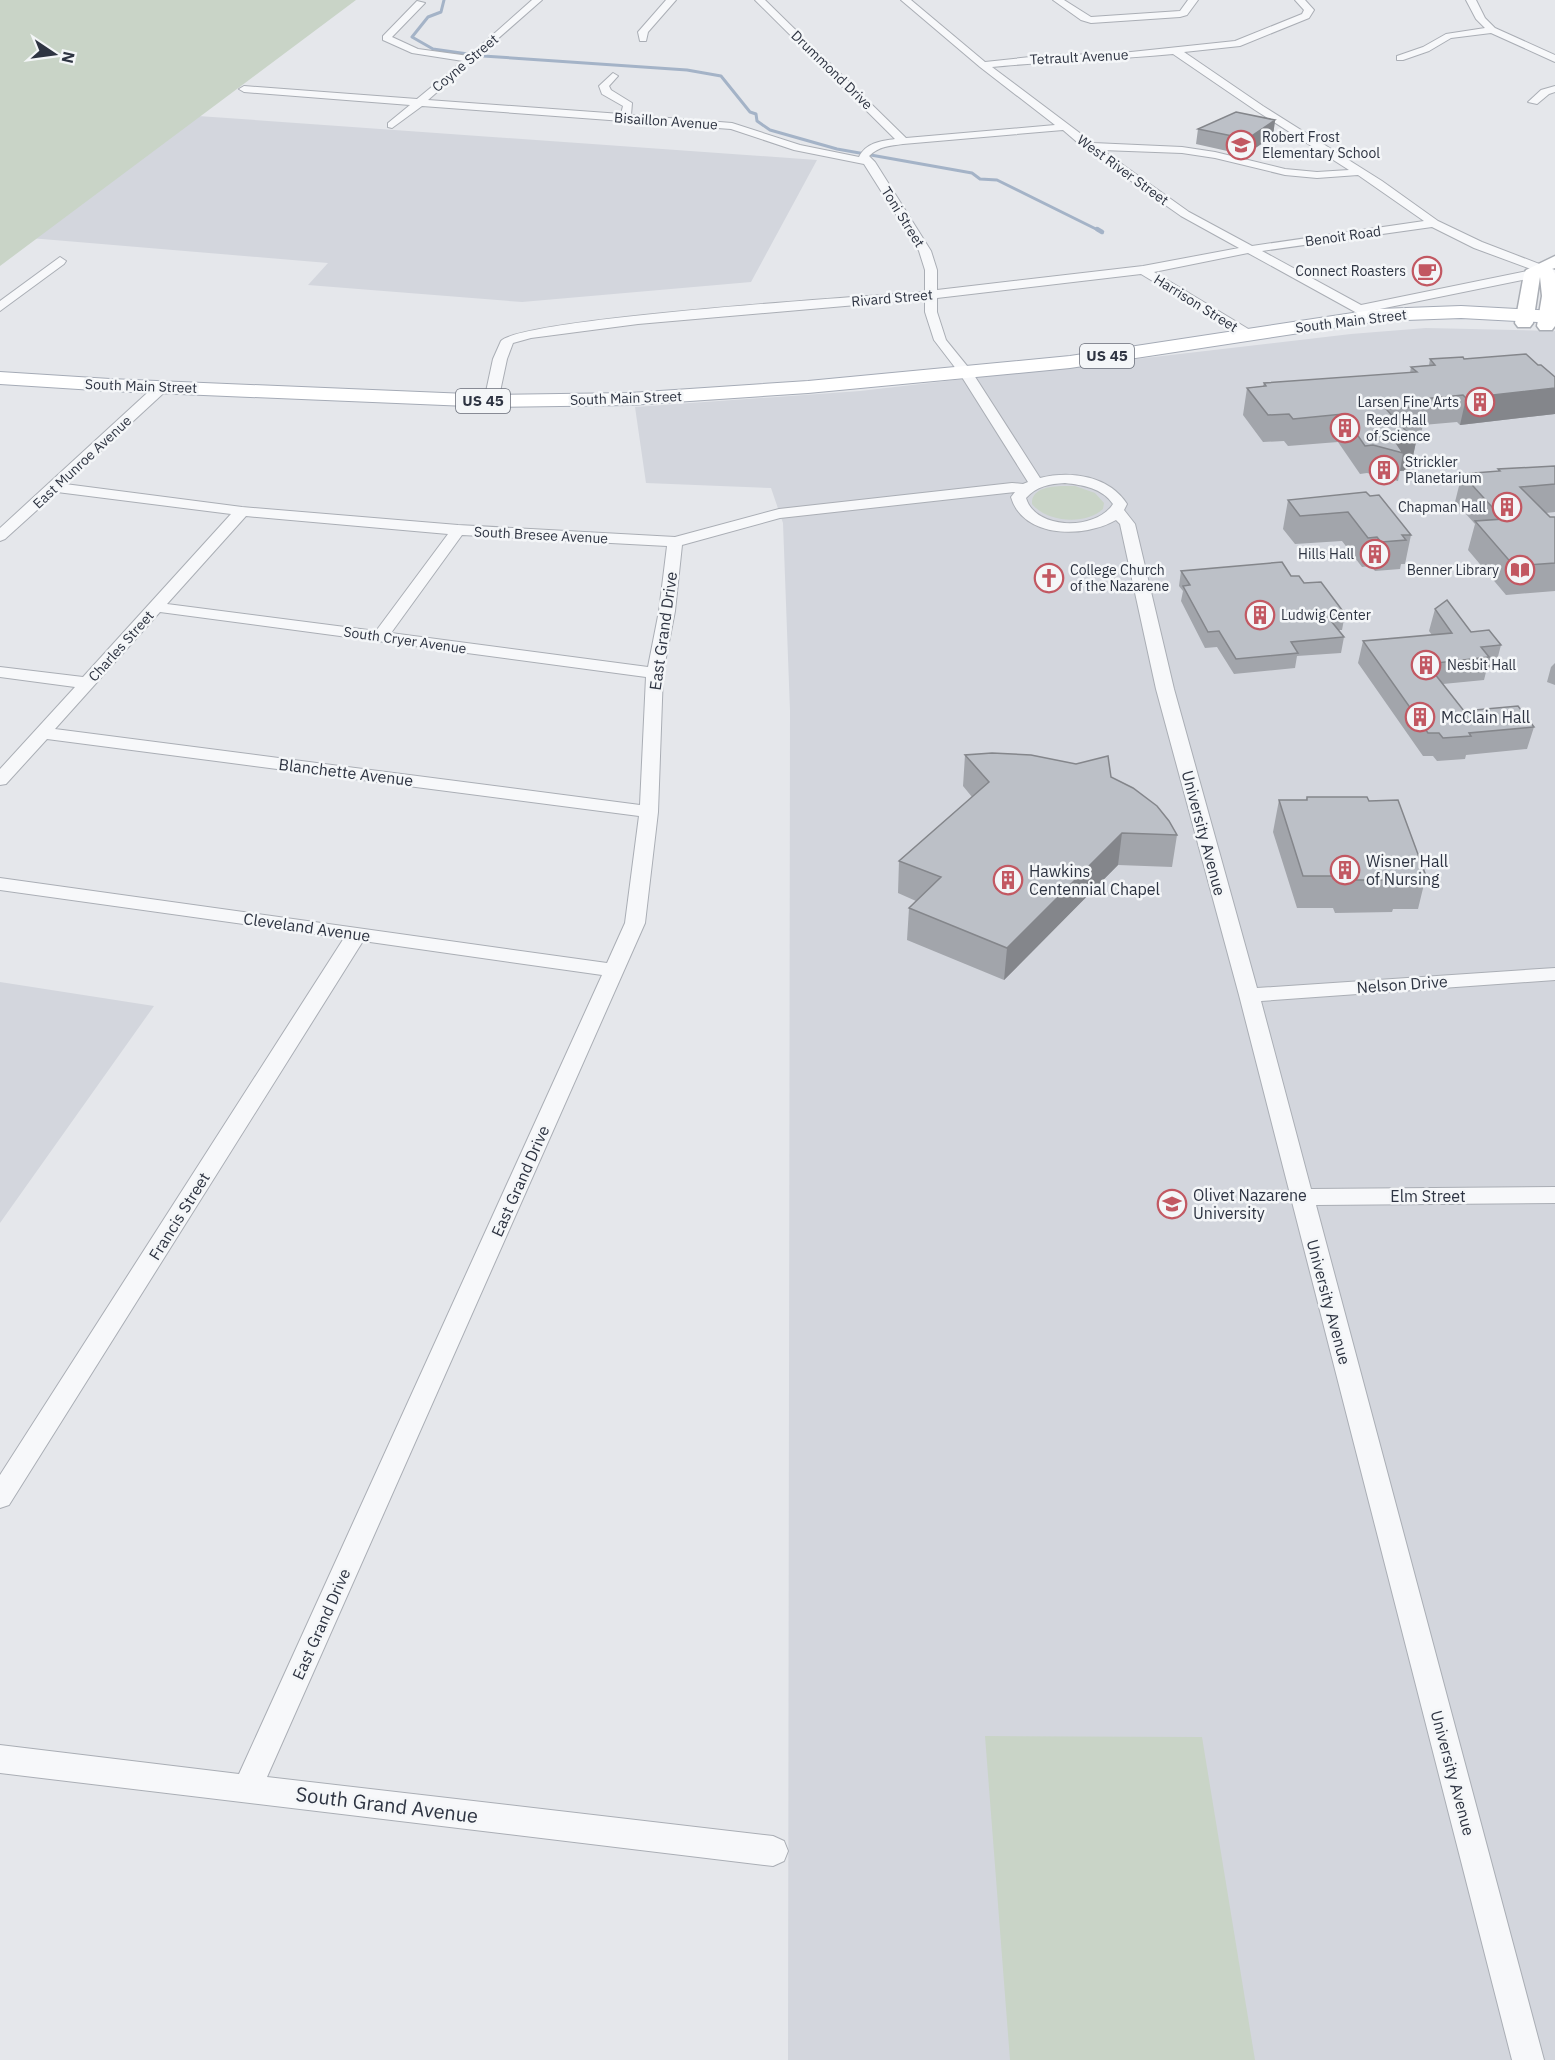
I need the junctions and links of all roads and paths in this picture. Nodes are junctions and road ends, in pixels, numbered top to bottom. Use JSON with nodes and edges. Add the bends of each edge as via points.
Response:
{"nodes":[{"id":1,"x":537,"y":0,"type":"edge"},
{"id":2,"x":671,"y":0,"type":"edge"},
{"id":3,"x":760,"y":0,"type":"edge"},
{"id":4,"x":906,"y":0,"type":"edge"},
{"id":5,"x":1058,"y":0,"type":"edge"},
{"id":6,"x":1193,"y":0,"type":"edge"},
{"id":7,"x":1300,"y":0,"type":"edge"},
{"id":8,"x":1471,"y":0,"type":"edge"},
{"id":9,"x":420,"y":3,"type":"dead end"},
{"id":10,"x":1492,"y":30,"type":"junction"},
{"id":11,"x":643,"y":39,"type":"dead end"},
{"id":12,"x":1174,"y":50,"type":"junction"},
{"id":13,"x":1400,"y":58,"type":"dead end"},
{"id":14,"x":471,"y":59,"type":"junction"},
{"id":15,"x":1555,"y":59,"type":"edge"},
{"id":16,"x":983,"y":64,"type":"junction"},
{"id":17,"x":613,"y":76,"type":"dead end"},
{"id":18,"x":244,"y":89,"type":"dead end"},
{"id":19,"x":1555,"y":89,"type":"edge"},
{"id":20,"x":1533,"y":102,"type":"dead end"},
{"id":21,"x":417,"y":103,"type":"junction"},
{"id":22,"x":625,"y":118,"type":"junction"},
{"id":23,"x":392,"y":125,"type":"dead end"},
{"id":24,"x":1064,"y":127,"type":"junction"},
{"id":25,"x":903,"y":141,"type":"junction"},
{"id":26,"x":1088,"y":146,"type":"junction"},
{"id":27,"x":867,"y":160,"type":"junction"},
{"id":28,"x":1361,"y":172,"type":"junction"},
{"id":29,"x":1434,"y":223,"type":"junction"},
{"id":30,"x":1253,"y":249,"type":"junction"},
{"id":31,"x":60,"y":261,"type":"dead end"},
{"id":32,"x":1546,"y":269,"type":"edge"},
{"id":33,"x":1143,"y":270,"type":"junction"},
{"id":34,"x":1553,"y":292,"type":"edge"},
{"id":35,"x":930,"y":295,"type":"junction"},
{"id":36,"x":0,"y":308,"type":"edge"},
{"id":37,"x":1364,"y":314,"type":"junction"},
{"id":38,"x":1524,"y":319,"type":"junction"},
{"id":39,"x":1551,"y":321,"type":"edge"},
{"id":40,"x":1250,"y":336,"type":"junction"},
{"id":41,"x":965,"y":372,"type":"junction"},
{"id":42,"x":0,"y":378,"type":"edge"},
{"id":43,"x":163,"y":386,"type":"junction"},
{"id":44,"x":491,"y":402,"type":"junction"},
{"id":45,"x":1030,"y":486,"type":"junction"},
{"id":46,"x":56,"y":487,"type":"junction"},
{"id":47,"x":242,"y":511,"type":"junction"},
{"id":48,"x":1118,"y":512,"type":"junction"},
{"id":49,"x":459,"y":530,"type":"junction"},
{"id":50,"x":0,"y":536,"type":"edge"},
{"id":51,"x":675,"y":542,"type":"junction"},
{"id":52,"x":156,"y":607,"type":"junction"},
{"id":53,"x":380,"y":637,"type":"junction"},
{"id":54,"x":0,"y":672,"type":"edge"},
{"id":55,"x":655,"y":673,"type":"junction"},
{"id":56,"x":87,"y":683,"type":"junction"},
{"id":57,"x":43,"y":733,"type":"junction"},
{"id":58,"x":0,"y":780,"type":"edge"},
{"id":59,"x":649,"y":812,"type":"junction"},
{"id":60,"x":0,"y":884,"type":"edge"},
{"id":61,"x":357,"y":934,"type":"junction"},
{"id":62,"x":614,"y":970,"type":"junction"},
{"id":63,"x":1555,"y":974,"type":"edge"},
{"id":64,"x":1249,"y":995,"type":"junction"},
{"id":65,"x":1555,"y":1195,"type":"edge"},
{"id":66,"x":1302,"y":1197,"type":"junction"},
{"id":67,"x":0,"y":1497,"type":"edge"},
{"id":68,"x":0,"y":1759,"type":"edge"},
{"id":69,"x":247,"y":1788,"type":"junction"},
{"id":70,"x":773,"y":1851,"type":"dead end"},
{"id":71,"x":1528,"y":2060,"type":"edge"}],
"edges":[{"from":1,"to":14,"type":"street","name":"Coyne Street"},
{"from":2,"to":11,"type":"street","via":[[643,32]]},
{"from":3,"to":25,"type":"street","name":"Drummond Drive"},
{"from":4,"to":16,"type":"street","name":"West River Street"},
{"from":5,"to":6,"type":"street","via":[[1091,20],[1184,13]]},
{"from":7,"to":12,"type":"street","name":"Tetrault Avenue","via":[[1308,10],[1306,16],[1248,41]]},
{"from":8,"to":10,"type":"street"},
{"from":9,"to":14,"type":"street","via":[[386,38],[416,51]]},
{"from":10,"to":13,"type":"street","via":[[1449,36]]},
{"from":10,"to":15,"type":"street"},
{"from":12,"to":16,"type":"street","name":"Tetrault Avenue"},
{"from":12,"to":28,"type":"street"},
{"from":14,"to":21,"type":"street","name":"Coyne Street"},
{"from":16,"to":24,"type":"street","name":"West River Street"},
{"from":17,"to":22,"type":"street","via":[[604,86],[606,92],[628,105]]},
{"from":18,"to":21,"type":"street","name":"Bisaillon Avenue"},
{"from":19,"to":20,"type":"street"},
{"from":21,"to":22,"type":"street","name":"Bisaillon Avenue"},
{"from":21,"to":23,"type":"street","name":"Coyne Street"},
{"from":22,"to":27,"type":"street","name":"Bisaillon Avenue","via":[[732,126],[798,148]]},
{"from":24,"to":25,"type":"street"},
{"from":24,"to":26,"type":"street","name":"West River Street"},
{"from":25,"to":27,"type":"street","via":[[880,144],[867,151]]},
{"from":26,"to":28,"type":"street","via":[[1182,150],[1285,172]]},
{"from":26,"to":30,"type":"street","name":"West River Street","via":[[1185,214]]},
{"from":27,"to":35,"type":"street","name":"Toni Street","via":[[925,251],[931,270]]},
{"from":28,"to":29,"type":"street"},
{"from":29,"to":30,"type":"street","name":"Benoit Road"},
{"from":29,"to":32,"type":"street","via":[[1478,245]]},
{"from":30,"to":33,"type":"street","name":"Rivard Street"},
{"from":30,"to":37,"type":"street","name":"West River Street"},
{"from":31,"to":36,"type":"street"},
{"from":32,"to":34,"type":"main road"},
{"from":32,"to":37,"type":"street","name":"South Main Street"},
{"from":32,"to":38,"type":"main road"},
{"from":33,"to":35,"type":"street","name":"Rivard Street"},
{"from":33,"to":40,"type":"street","name":"Harrison Street"},
{"from":34,"to":39,"type":"main road"},
{"from":35,"to":41,"type":"street","name":"Toni Street","via":[[940,340]]},
{"from":35,"to":44,"type":"street","name":"Rivard Street","via":[[638,320],[529,334],[508,341]]},
{"from":37,"to":38,"type":"main road","name":"South Main Street","number":"US 45","via":[[1461,312]]},
{"from":37,"to":40,"type":"main road","name":"South Main Street","number":"US 45"},
{"from":38,"to":39,"type":"main road","number":"US 45"},
{"from":38,"to":40,"type":"main road","name":"South Main Street","number":"US 45","via":[[1447,320]]},
{"from":40,"to":41,"type":"main road","name":"South Main Street","number":"US 45","via":[[1070,362]]},
{"from":41,"to":44,"type":"main road","name":"South Main Street","number":"US 45","via":[[727,393]]},
{"from":41,"to":45,"type":"street"},
{"from":42,"to":43,"type":"main road","name":"South Main Street","number":"US 45"},
{"from":43,"to":44,"type":"main road","name":"South Main Street","number":"US 45"},
{"from":43,"to":46,"type":"street","name":"East Munroe Avenue"},
{"from":45,"to":48,"type":"street","name":"University Avenue","via":[[1065,479],[1096,484],[1117,497]]},
{"from":45,"to":48,"type":"street","via":[[1018,496],[1018,504],[1023,512],[1049,524],[1091,525],[1111,519]]},
{"from":45,"to":51,"type":"street","name":"South Bresee Avenue","via":[[779,514]]},
{"from":46,"to":47,"type":"street","name":"South Bresee Avenue"},
{"from":46,"to":50,"type":"street","name":"East Munroe Avenue"},
{"from":47,"to":49,"type":"street","name":"South Bresee Avenue"},
{"from":47,"to":52,"type":"street","name":"Charles Street"},
{"from":48,"to":64,"type":"street","name":"University Avenue","via":[[1127,524],[1165,689]]},
{"from":49,"to":51,"type":"street","name":"South Bresee Avenue"},
{"from":49,"to":53,"type":"street"},
{"from":51,"to":55,"type":"street","name":"East Grand Drive"},
{"from":52,"to":53,"type":"street","name":"South Cryer Avenue"},
{"from":52,"to":56,"type":"street","name":"Charles Street"},
{"from":53,"to":55,"type":"street","name":"South Cryer Avenue"},
{"from":54,"to":56,"type":"street"},
{"from":55,"to":59,"type":"street","name":"East Grand Drive"},
{"from":56,"to":57,"type":"street","name":"Charles Street"},
{"from":57,"to":58,"type":"street","name":"Charles Street"},
{"from":57,"to":59,"type":"street","name":"Blanchette Avenue"},
{"from":59,"to":62,"type":"street","name":"East Grand Drive","via":[[636,923]]},
{"from":60,"to":61,"type":"street","name":"Cleveland Avenue"},
{"from":61,"to":62,"type":"street","name":"Cleveland Avenue"},
{"from":61,"to":67,"type":"street","name":"Francis Street"},
{"from":62,"to":69,"type":"street","name":"East Grand Drive"},
{"from":63,"to":64,"type":"street","name":"Nelson Drive"},
{"from":64,"to":66,"type":"street","name":"University Avenue"},
{"from":65,"to":66,"type":"street","name":"Elm Street"},
{"from":66,"to":71,"type":"street","name":"University Avenue"},
{"from":68,"to":69,"type":"street","name":"South Grand Avenue"},
{"from":69,"to":70,"type":"street","name":"South Grand Avenue"}]}
